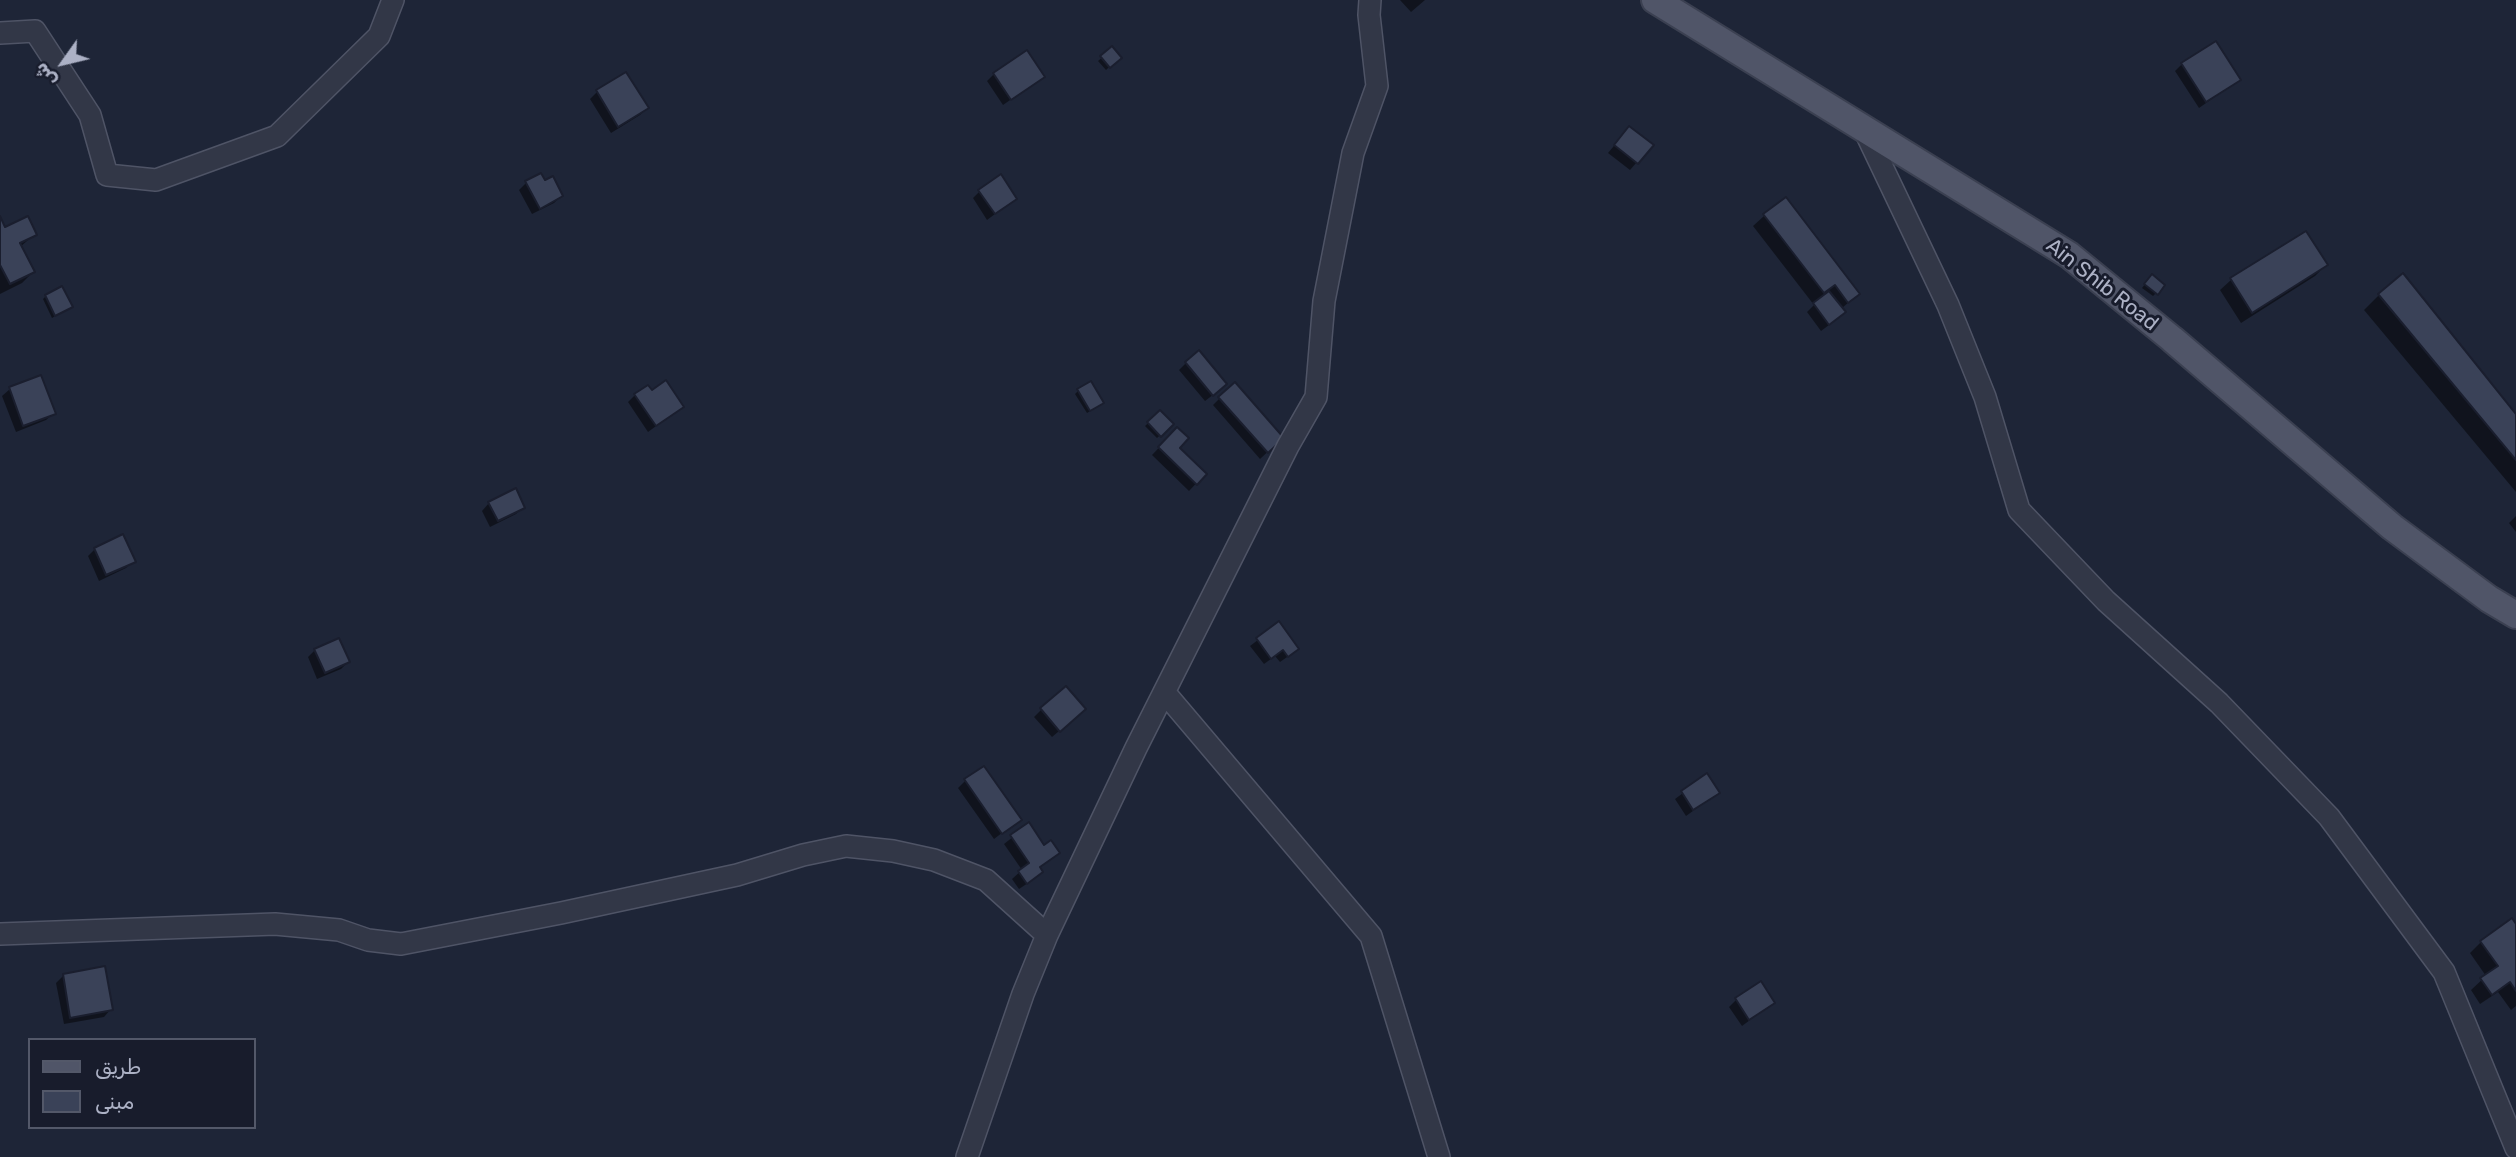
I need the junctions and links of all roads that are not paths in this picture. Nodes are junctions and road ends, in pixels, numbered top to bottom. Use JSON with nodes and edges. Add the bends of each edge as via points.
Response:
{"nodes":[{"id":1,"x":393,"y":0,"type":"edge"},
{"id":2,"x":1370,"y":0,"type":"edge"},
{"id":3,"x":1655,"y":0,"type":"edge"},
{"id":4,"x":0,"y":33,"type":"edge"},
{"id":5,"x":1864,"y":129,"type":"junction"},
{"id":6,"x":2516,"y":615,"type":"edge"},
{"id":7,"x":1165,"y":693,"type":"junction"},
{"id":8,"x":0,"y":934,"type":"edge"},
{"id":9,"x":1047,"y":935,"type":"junction"},
{"id":10,"x":2516,"y":1148,"type":"edge"},
{"id":11,"x":967,"y":1157,"type":"edge"},
{"id":12,"x":1439,"y":1157,"type":"edge"}],
"edges":[{"from":1,"to":4,"type":"street","via":[[379,36],[277,136],[156,180],[107,175],[90,116],[35,31]]},
{"from":2,"to":7,"type":"street","via":[[1377,86],[1353,153],[1324,300],[1316,397]]},
{"from":3,"to":5,"type":"main road","name":"Ain Shib Road"},
{"from":5,"to":6,"type":"main road","name":"Ain Shib Road","via":[[2069,255],[2392,527]]},
{"from":5,"to":10,"type":"street","via":[[1948,305],[1985,397],[2018,510],[2106,601],[2219,703],[2329,817],[2444,972]]},
{"from":7,"to":9,"type":"street"},
{"from":7,"to":12,"type":"street","via":[[1371,936]]},
{"from":8,"to":9,"type":"street","via":[[275,924],[339,930],[401,944],[697,884],[846,846],[934,860],[986,880]]},
{"from":9,"to":11,"type":"street"}]}
